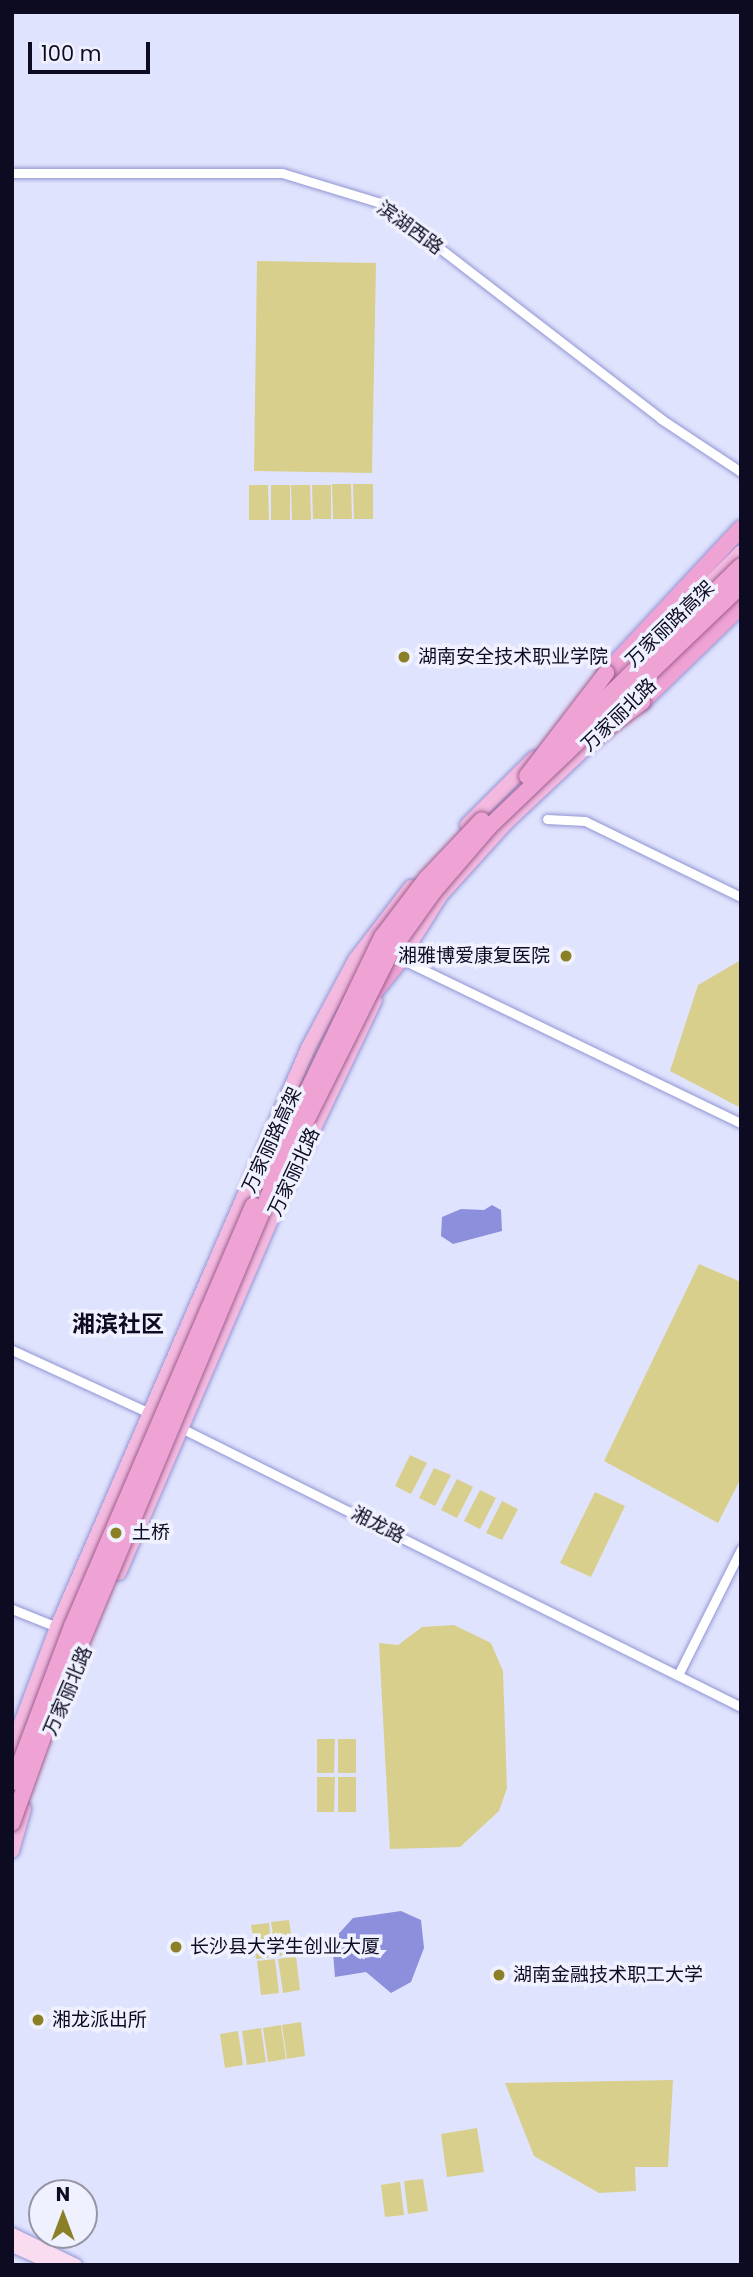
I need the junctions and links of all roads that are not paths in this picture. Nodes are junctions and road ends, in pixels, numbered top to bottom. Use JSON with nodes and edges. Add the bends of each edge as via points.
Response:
{"nodes":[{"id":1,"x":12,"y":173,"type":"edge"},
{"id":2,"x":741,"y":472,"type":"edge"},
{"id":3,"x":741,"y":528,"type":"edge"},
{"id":4,"x":741,"y":534,"type":"edge"},
{"id":5,"x":741,"y":552,"type":"edge"},
{"id":6,"x":719,"y":556,"type":"junction"},
{"id":7,"x":741,"y":566,"type":"edge"},
{"id":8,"x":741,"y":585,"type":"edge"},
{"id":9,"x":741,"y":597,"type":"edge"},
{"id":10,"x":741,"y":606,"type":"edge"},
{"id":11,"x":531,"y":779,"type":"junction"},
{"id":12,"x":547,"y":819,"type":"dead end"},
{"id":13,"x":741,"y":897,"type":"edge"},
{"id":14,"x":401,"y":959,"type":"junction"},
{"id":15,"x":741,"y":1123,"type":"edge"},
{"id":16,"x":219,"y":1317,"type":"junction"},
{"id":17,"x":12,"y":1350,"type":"edge"},
{"id":18,"x":149,"y":1413,"type":"junction"},
{"id":19,"x":182,"y":1429,"type":"junction"},
{"id":20,"x":741,"y":1549,"type":"edge"},
{"id":21,"x":12,"y":1609,"type":"edge"},
{"id":22,"x":57,"y":1627,"type":"junction"},
{"id":23,"x":679,"y":1673,"type":"junction"},
{"id":24,"x":741,"y":1707,"type":"edge"},
{"id":25,"x":12,"y":1747,"type":"edge"},
{"id":26,"x":12,"y":1785,"type":"edge"},
{"id":27,"x":12,"y":1823,"type":"edge"},
{"id":28,"x":12,"y":1851,"type":"edge"},
{"id":29,"x":12,"y":2234,"type":"edge"},
{"id":30,"x":12,"y":2246,"type":"edge"},
{"id":31,"x":55,"y":2265,"type":"edge"},
{"id":32,"x":76,"y":2265,"type":"edge"}],
"edges":[{"from":1,"to":2,"type":"street","name":"滨湖西路","via":[[282,173],[381,203],[661,419]]},
{"from":3,"to":6,"type":"highway"},
{"from":4,"to":6,"type":"highway"},
{"from":5,"to":18,"type":"main road","name":"万家丽北路","via":[[460,832],[355,960],[291,1086]]},
{"from":6,"to":11,"type":"highway","bridge":true,"via":[[606,673]]},
{"from":7,"to":11,"type":"highway","name":"万家丽路高架","bridge":true},
{"from":8,"to":11,"type":"highway","name":"万家丽路高架","bridge":true},
{"from":9,"to":14,"type":"main road","name":"万家丽北路","via":[[507,822],[441,895]]},
{"from":10,"to":11,"type":"highway","bridge":true,"via":[[642,702]]},
{"from":11,"to":16,"type":"highway","name":"万家丽路高架","bridge":true,"via":[[434,891],[391,951],[269,1195]]},
{"from":11,"to":26,"type":"highway","name":"万家丽路高架","bridge":true,"via":[[426,879],[382,937],[362,973],[215,1294],[72,1626]]},
{"from":12,"to":13,"type":"street","via":[[585,821]]},
{"from":14,"to":15,"type":"street"},
{"from":14,"to":16,"type":"highway","bridge":true,"via":[[373,995]]},
{"from":14,"to":19,"type":"main road","name":"万家丽北路","via":[[377,996],[276,1208]]},
{"from":16,"to":27,"type":"highway","name":"万家丽路高架","bridge":true,"via":[[52,1712]]},
{"from":17,"to":18,"type":"street","name":"湘龙路"},
{"from":18,"to":19,"type":"street","name":"湘龙路"},
{"from":18,"to":22,"type":"main road","name":"万家丽北路"},
{"from":19,"to":23,"type":"street","name":"湘龙路"},
{"from":19,"to":28,"type":"main road","name":"万家丽北路","via":[[58,1713]]},
{"from":20,"to":23,"type":"street"},
{"from":21,"to":22,"type":"street"},
{"from":22,"to":25,"type":"main road","name":"万家丽北路"},
{"from":23,"to":24,"type":"street","name":"湘龙路"},
{"from":29,"to":32,"type":"main road"},
{"from":30,"to":31,"type":"main road"}]}
